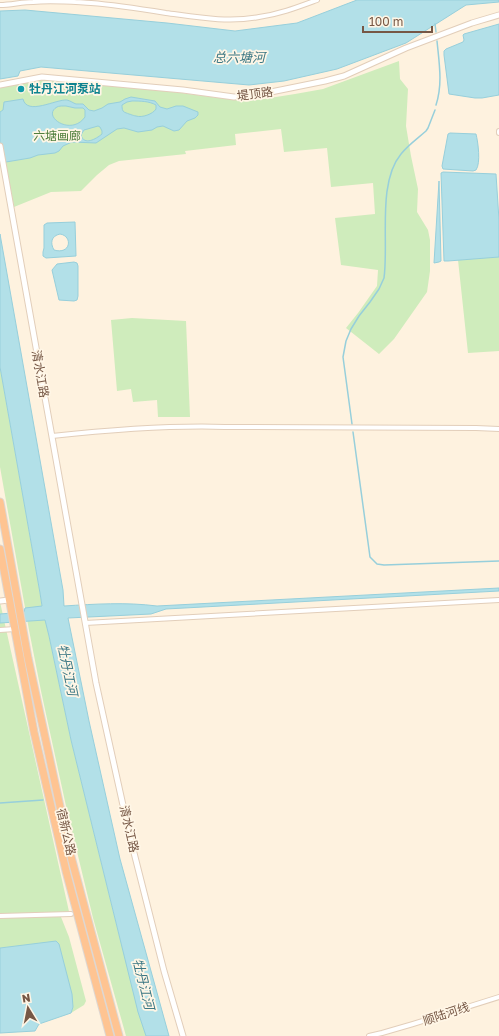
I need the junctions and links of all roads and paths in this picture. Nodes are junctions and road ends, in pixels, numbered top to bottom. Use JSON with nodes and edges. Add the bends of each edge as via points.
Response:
{"nodes":[{"id":1,"x":317,"y":0,"type":"edge"},
{"id":2,"x":0,"y":5,"type":"edge"},
{"id":3,"x":499,"y":15,"type":"edge"},
{"id":4,"x":0,"y":85,"type":"edge"},
{"id":5,"x":0,"y":146,"type":"edge"},
{"id":6,"x":499,"y":429,"type":"edge"},
{"id":7,"x":52,"y":436,"type":"junction"},
{"id":8,"x":0,"y":502,"type":"edge"},
{"id":9,"x":0,"y":548,"type":"edge"},
{"id":10,"x":499,"y":600,"type":"edge"},
{"id":11,"x":0,"y":601,"type":"edge"},
{"id":12,"x":10,"y":603,"type":"junction"},
{"id":13,"x":85,"y":621,"type":"junction"},
{"id":14,"x":14,"y":627,"type":"junction"},
{"id":15,"x":0,"y":630,"type":"edge"},
{"id":16,"x":71,"y":914,"type":"dead end"},
{"id":17,"x":0,"y":916,"type":"edge"},
{"id":18,"x":499,"y":997,"type":"edge"},
{"id":19,"x":375,"y":1035,"type":"edge"},
{"id":20,"x":110,"y":1036,"type":"edge"},
{"id":21,"x":120,"y":1036,"type":"edge"},
{"id":22,"x":183,"y":1036,"type":"edge"},
{"id":23,"x":369,"y":1036,"type":"edge"}],
"edges":[{"from":1,"to":2,"type":"street","via":[[276,14],[240,19],[194,17],[90,3],[34,2]]},
{"from":3,"to":4,"type":"street","name":"堤顶路","via":[[414,45],[344,76],[256,95],[234,97],[42,77]]},
{"from":5,"to":7,"type":"street","name":"清水江路"},
{"from":6,"to":7,"type":"street","via":[[184,426]]},
{"from":7,"to":13,"type":"street","name":"清水江路"},
{"from":8,"to":21,"type":"highway","name":"宿新公路","via":[[30,666],[70,853]]},
{"from":9,"to":12,"type":"highway"},
{"from":10,"to":13,"type":"street"},
{"from":11,"to":12,"type":"street"},
{"from":12,"to":14,"type":"highway","name":"宿新公路"},
{"from":13,"to":22,"type":"street","name":"清水江路","via":[[130,837]]},
{"from":14,"to":15,"type":"street"},
{"from":14,"to":20,"type":"highway","name":"宿新公路","via":[[34,732],[62,855]]},
{"from":16,"to":17,"type":"street"},
{"from":18,"to":19,"type":"street","name":"顺陆河线"},
{"from":19,"to":23,"type":"street","name":"顺陆河线"}]}
